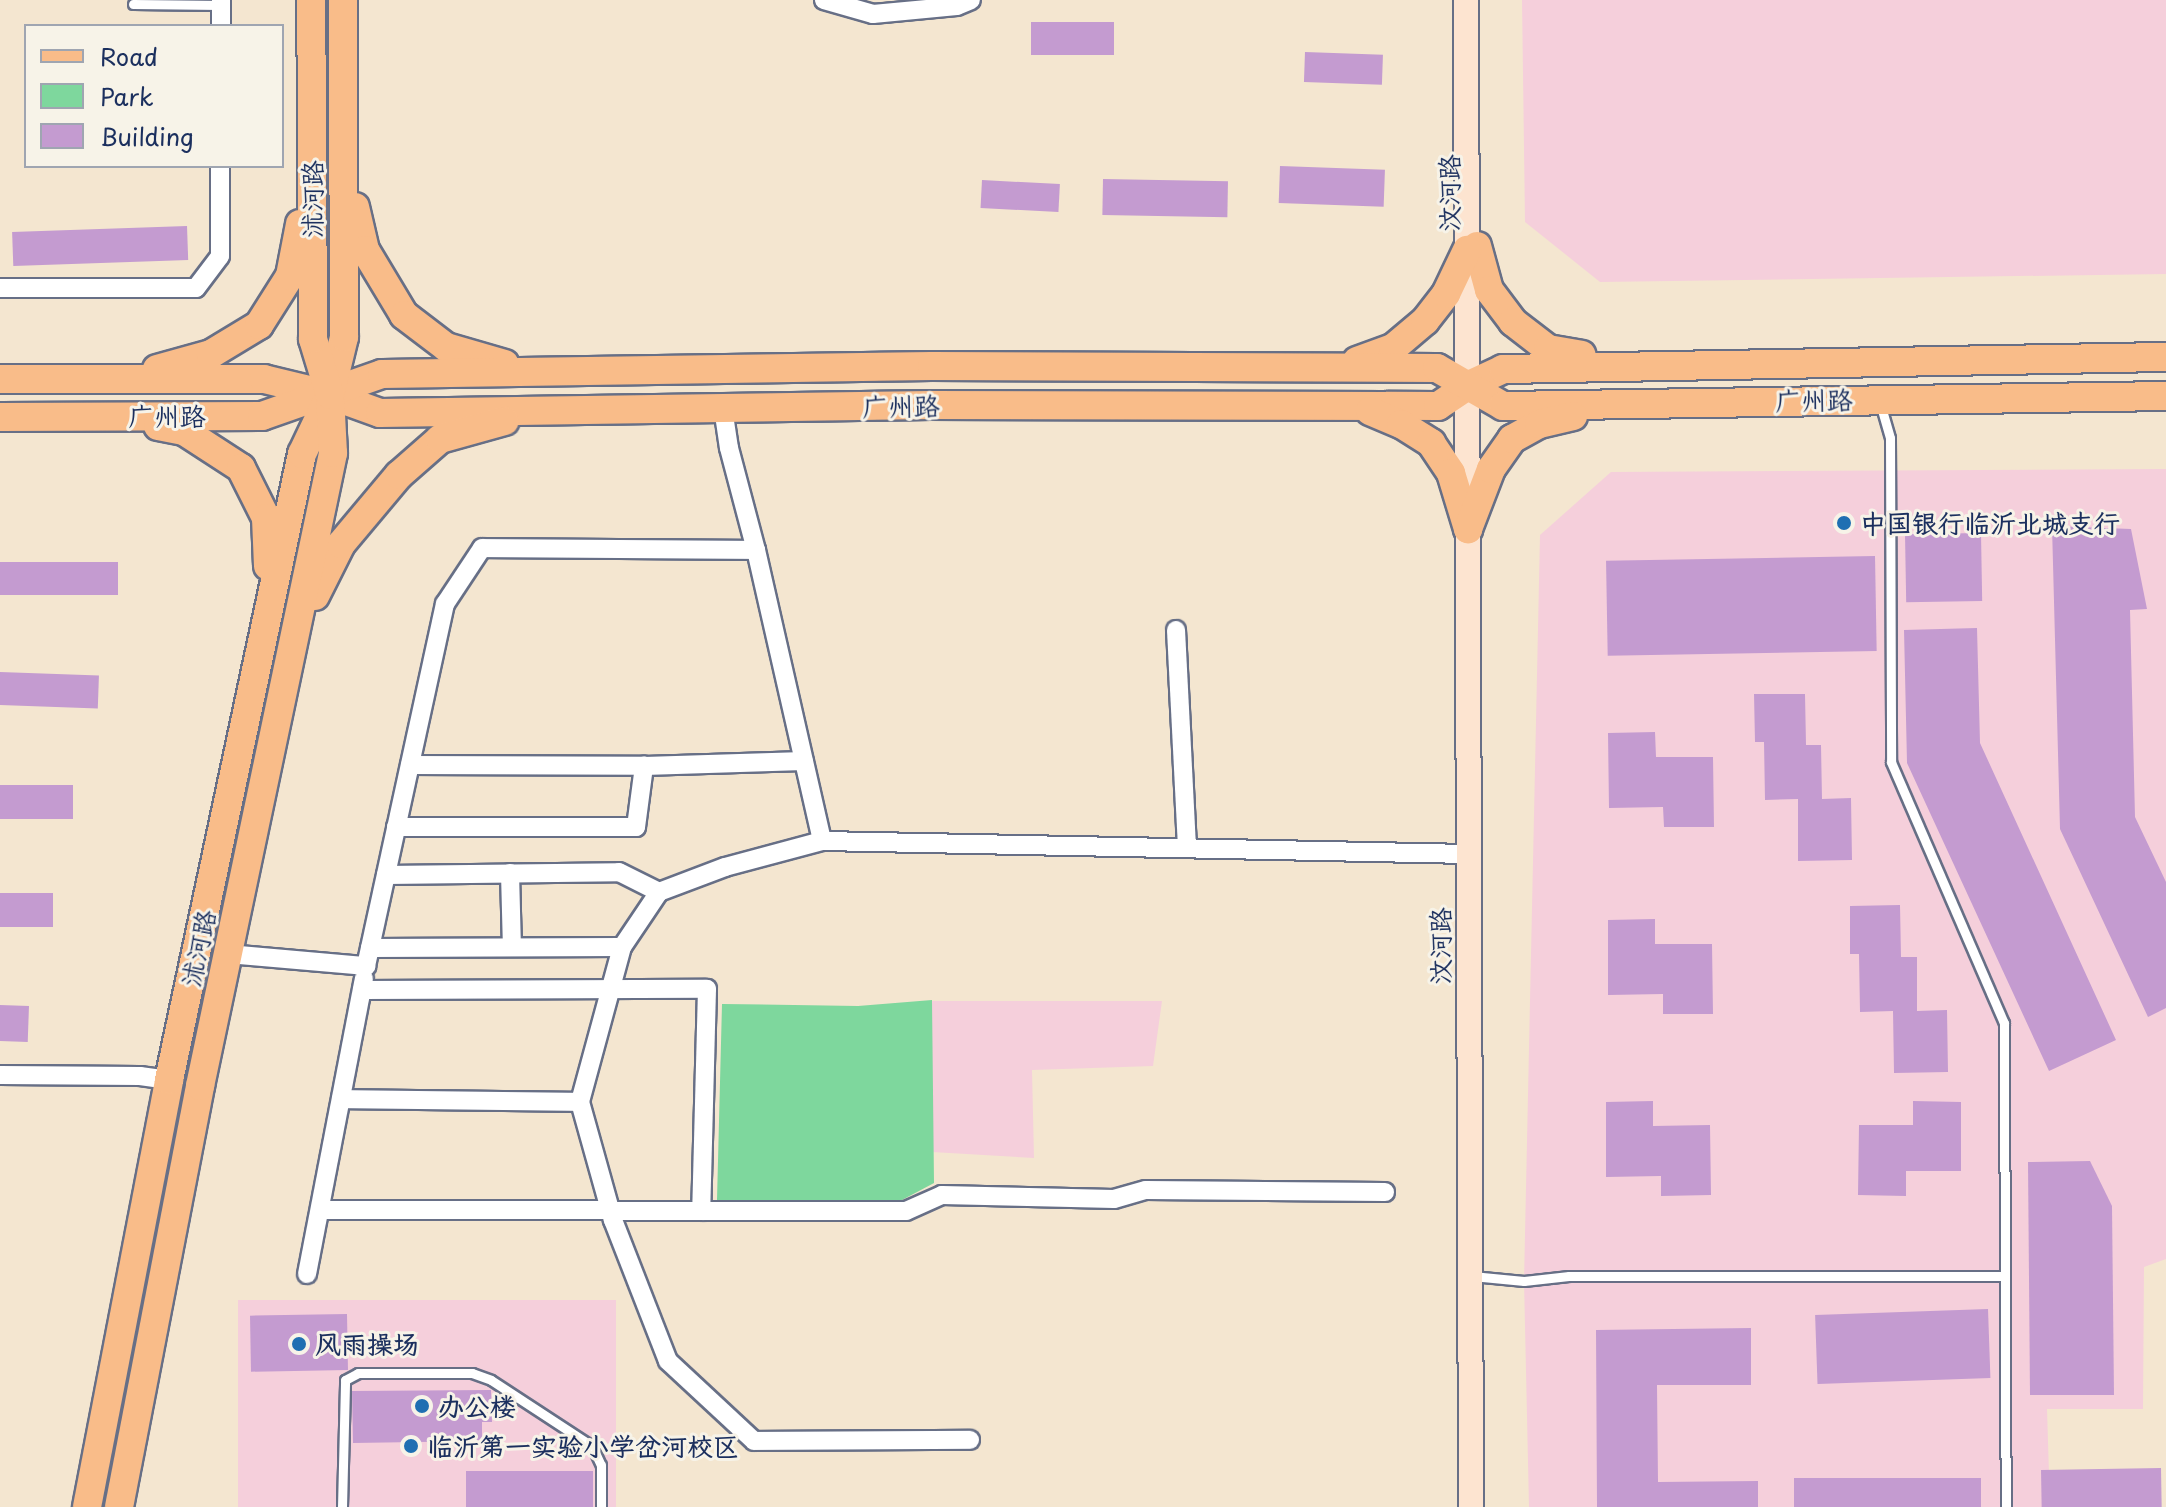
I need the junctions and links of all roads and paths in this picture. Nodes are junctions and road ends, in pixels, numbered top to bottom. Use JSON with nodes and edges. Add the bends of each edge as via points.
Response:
{"nodes":[{"id":1,"x":311,"y":0,"type":"edge"},
{"id":2,"x":343,"y":0,"type":"edge"},
{"id":3,"x":824,"y":0,"type":"edge"},
{"id":4,"x":971,"y":0,"type":"edge"},
{"id":5,"x":1466,"y":0,"type":"edge"},
{"id":6,"x":1476,"y":0,"type":"edge"},
{"id":7,"x":221,"y":2,"type":"edge"},
{"id":8,"x":133,"y":4,"type":"dead end"},
{"id":9,"x":221,"y":24,"type":"edge"},
{"id":10,"x":343,"y":161,"type":"junction"},
{"id":11,"x":220,"y":168,"type":"edge"},
{"id":12,"x":312,"y":169,"type":"junction"},
{"id":13,"x":1472,"y":248,"type":"junction"},
{"id":14,"x":0,"y":288,"type":"edge"},
{"id":15,"x":2166,"y":357,"type":"edge"},
{"id":16,"x":1629,"y":365,"type":"junction"},
{"id":17,"x":1342,"y":367,"type":"junction"},
{"id":18,"x":537,"y":373,"type":"junction"},
{"id":19,"x":0,"y":379,"type":"edge"},
{"id":20,"x":124,"y":379,"type":"junction"},
{"id":21,"x":1469,"y":385,"type":"junction"},
{"id":22,"x":330,"y":395,"type":"junction"},
{"id":23,"x":2166,"y":396,"type":"edge"},
{"id":24,"x":1879,"y":399,"type":"junction"},
{"id":25,"x":1624,"y":404,"type":"junction"},
{"id":26,"x":1358,"y":406,"type":"junction"},
{"id":27,"x":723,"y":408,"type":"junction"},
{"id":28,"x":544,"y":411,"type":"junction"},
{"id":29,"x":111,"y":416,"type":"junction"},
{"id":30,"x":0,"y":417,"type":"edge"},
{"id":31,"x":1468,"y":529,"type":"junction"},
{"id":32,"x":756,"y":550,"type":"junction"},
{"id":33,"x":270,"y":610,"type":"junction"},
{"id":34,"x":298,"y":629,"type":"junction"},
{"id":35,"x":1176,"y":630,"type":"dead end"},
{"id":36,"x":804,"y":761,"type":"junction"},
{"id":37,"x":410,"y":765,"type":"junction"},
{"id":38,"x":644,"y":766,"type":"junction"},
{"id":39,"x":396,"y":827,"type":"junction"},
{"id":40,"x":822,"y":841,"type":"junction"},
{"id":41,"x":1187,"y":846,"type":"junction"},
{"id":42,"x":1467,"y":854,"type":"junction"},
{"id":43,"x":510,"y":873,"type":"junction"},
{"id":44,"x":386,"y":875,"type":"junction"},
{"id":45,"x":659,"y":892,"type":"junction"},
{"id":46,"x":512,"y":947,"type":"junction"},
{"id":47,"x":622,"y":947,"type":"junction"},
{"id":48,"x":228,"y":954,"type":"junction"},
{"id":49,"x":368,"y":957,"type":"junction"},
{"id":50,"x":362,"y":990,"type":"junction"},
{"id":51,"x":610,"y":990,"type":"junction"},
{"id":52,"x":0,"y":1075,"type":"edge"},
{"id":53,"x":169,"y":1080,"type":"junction"},
{"id":54,"x":341,"y":1099,"type":"junction"},
{"id":55,"x":580,"y":1102,"type":"junction"},
{"id":56,"x":1385,"y":1192,"type":"dead end"},
{"id":57,"x":320,"y":1210,"type":"junction"},
{"id":58,"x":611,"y":1210,"type":"junction"},
{"id":59,"x":701,"y":1211,"type":"junction"},
{"id":60,"x":307,"y":1274,"type":"dead end"},
{"id":61,"x":1470,"y":1276,"type":"junction"},
{"id":62,"x":2004,"y":1276,"type":"junction"},
{"id":63,"x":970,"y":1440,"type":"dead end"},
{"id":64,"x":87,"y":1507,"type":"edge"},
{"id":65,"x":119,"y":1507,"type":"edge"},
{"id":66,"x":342,"y":1507,"type":"edge"},
{"id":67,"x":601,"y":1507,"type":"edge"},
{"id":68,"x":1471,"y":1507,"type":"edge"},
{"id":69,"x":2006,"y":1507,"type":"edge"}],
"edges":[{"from":1,"to":12,"type":"main road","name":"沭河路"},
{"from":2,"to":10,"type":"main road","name":"沭河路"},
{"from":3,"to":4,"type":"street","via":[[873,14]]},
{"from":5,"to":13,"type":"street","name":"汶河路"},
{"from":6,"to":13,"type":"street","name":"汶河路"},
{"from":7,"to":8,"type":"lane"},
{"from":7,"to":9,"type":"street"},
{"from":10,"to":18,"type":"main road","via":[[365,250],[404,315],[446,347]]},
{"from":10,"to":22,"type":"main road","name":"沭河路","via":[[344,337]]},
{"from":11,"to":14,"type":"street","via":[[220,256],[196,288]]},
{"from":12,"to":20,"type":"main road","via":[[290,276],[259,325],[211,354]]},
{"from":12,"to":22,"type":"main road","name":"沭河路","via":[[313,339]]},
{"from":13,"to":16,"type":"main road","via":[[1489,290],[1513,322],[1548,349]]},
{"from":13,"to":17,"type":"main road","via":[[1425,321],[1393,348]]},
{"from":13,"to":21,"type":"street","name":"汶河路"},
{"from":15,"to":16,"type":"main road","name":"广州路"},
{"from":16,"to":21,"type":"main road","name":"广州路","via":[[1503,369]]},
{"from":17,"to":18,"type":"main road","name":"广州路","via":[[932,366]]},
{"from":17,"to":21,"type":"main road","name":"广州路","via":[[1437,368]]},
{"from":18,"to":22,"type":"main road","name":"广州路","via":[[382,374]]},
{"from":19,"to":20,"type":"main road","name":"广州路"},
{"from":20,"to":22,"type":"main road","name":"广州路","via":[[264,379]]},
{"from":21,"to":25,"type":"main road","name":"广州路","via":[[1503,406]]},
{"from":21,"to":26,"type":"main road","name":"广州路","via":[[1438,406]]},
{"from":21,"to":31,"type":"street","name":"汶河路"},
{"from":22,"to":28,"type":"main road","name":"广州路","via":[[380,413]]},
{"from":22,"to":29,"type":"main road","name":"广州路","via":[[262,416]]},
{"from":22,"to":33,"type":"main road","name":"沭河路","via":[[302,454]]},
{"from":22,"to":34,"type":"main road","name":"沭河路","via":[[333,453]]},
{"from":23,"to":24,"type":"main road","name":"广州路"},
{"from":24,"to":25,"type":"main road","name":"广州路"},
{"from":24,"to":62,"type":"lane","via":[[1890,438],[1891,762],[2004,1023]]},
{"from":25,"to":31,"type":"main road","via":[[1539,424],[1512,439],[1491,469]]},
{"from":26,"to":27,"type":"main road","name":"广州路"},
{"from":26,"to":31,"type":"main road","via":[[1431,443],[1451,473]]},
{"from":27,"to":28,"type":"main road","name":"广州路"},
{"from":27,"to":32,"type":"street"},
{"from":28,"to":34,"type":"main road","via":[[440,439],[399,475],[341,544]]},
{"from":29,"to":30,"type":"main road","name":"广州路"},
{"from":29,"to":33,"type":"main road","via":[[184,431],[241,468],[266,518]]},
{"from":31,"to":42,"type":"street","name":"汶河路"},
{"from":32,"to":36,"type":"street"},
{"from":32,"to":37,"type":"street","via":[[482,548],[445,604]]},
{"from":33,"to":53,"type":"main road","name":"沭河路"},
{"from":34,"to":48,"type":"main road","name":"沭河路"},
{"from":35,"to":41,"type":"street"},
{"from":36,"to":38,"type":"street"},
{"from":36,"to":40,"type":"street"},
{"from":37,"to":38,"type":"street"},
{"from":37,"to":39,"type":"street"},
{"from":38,"to":39,"type":"street","via":[[636,827]]},
{"from":39,"to":44,"type":"street"},
{"from":40,"to":41,"type":"street"},
{"from":40,"to":45,"type":"street","via":[[725,867]]},
{"from":41,"to":42,"type":"street"},
{"from":42,"to":61,"type":"street","name":"汶河路"},
{"from":43,"to":44,"type":"street"},
{"from":43,"to":45,"type":"street","via":[[619,872]]},
{"from":43,"to":46,"type":"street"},
{"from":44,"to":49,"type":"street"},
{"from":45,"to":47,"type":"street"},
{"from":46,"to":47,"type":"street"},
{"from":46,"to":49,"type":"street"},
{"from":47,"to":51,"type":"street"},
{"from":48,"to":49,"type":"street"},
{"from":48,"to":65,"type":"main road","name":"沭河路"},
{"from":49,"to":50,"type":"street"},
{"from":50,"to":51,"type":"street"},
{"from":50,"to":54,"type":"street"},
{"from":51,"to":55,"type":"street"},
{"from":51,"to":59,"type":"street","via":[[707,989]]},
{"from":52,"to":53,"type":"street"},
{"from":53,"to":64,"type":"main road","name":"沭河路"},
{"from":54,"to":55,"type":"street"},
{"from":54,"to":57,"type":"street"},
{"from":55,"to":58,"type":"street"},
{"from":56,"to":59,"type":"street","via":[[1146,1190],[1114,1199],[942,1195],[906,1211]]},
{"from":57,"to":58,"type":"street"},
{"from":57,"to":60,"type":"street"},
{"from":58,"to":59,"type":"street"},
{"from":58,"to":63,"type":"street","via":[[668,1361],[754,1441]]},
{"from":61,"to":62,"type":"lane","via":[[1524,1281],[1569,1276]]},
{"from":61,"to":68,"type":"street","name":"汶河路"},
{"from":62,"to":69,"type":"lane"},
{"from":66,"to":67,"type":"lane","via":[[345,1380],[358,1373],[472,1373],[592,1446],[601,1465]]}]}
